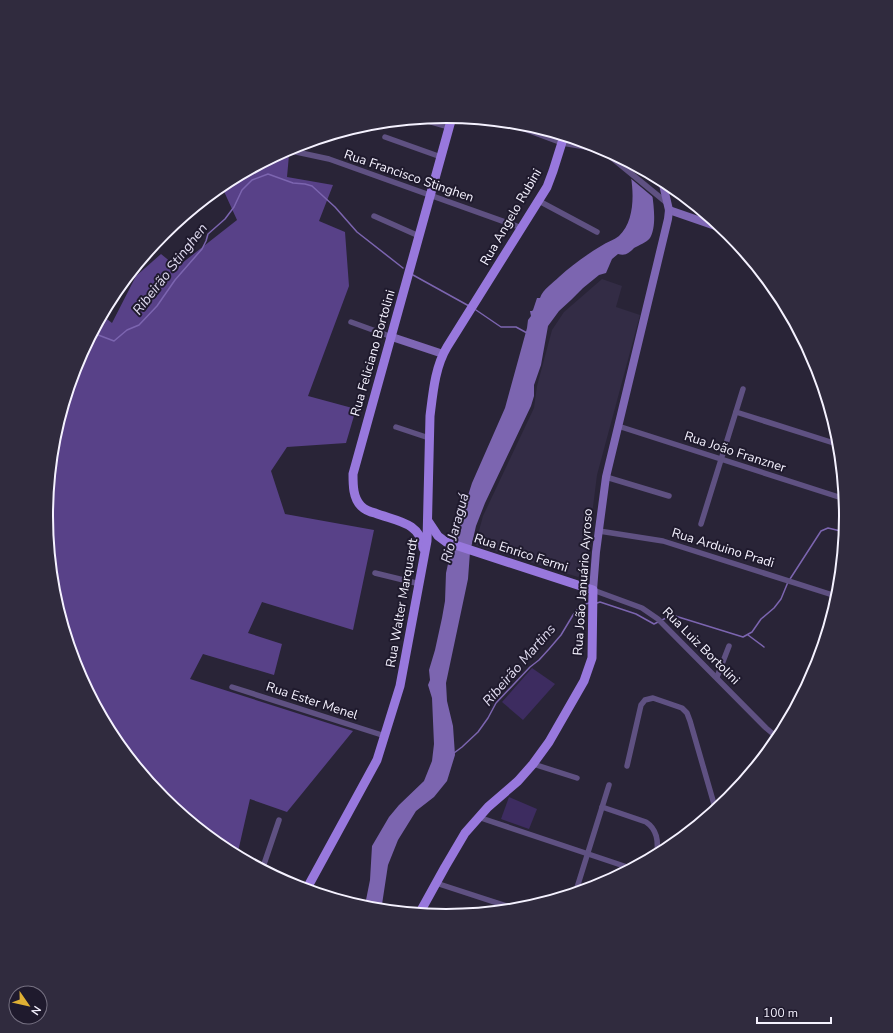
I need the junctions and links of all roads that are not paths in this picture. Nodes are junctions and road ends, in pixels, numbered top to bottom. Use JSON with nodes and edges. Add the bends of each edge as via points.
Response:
{"nodes":[{"id":1,"x":438,"y":123,"type":"edge"},
{"id":2,"x":450,"y":123,"type":"edge"},
{"id":3,"x":449,"y":127,"type":"junction"},
{"id":4,"x":385,"y":137,"type":"dead end"},
{"id":5,"x":562,"y":141,"type":"edge"},
{"id":6,"x":298,"y":152,"type":"edge"},
{"id":7,"x":441,"y":157,"type":"junction"},
{"id":8,"x":618,"y":163,"type":"edge"},
{"id":9,"x":664,"y":188,"type":"edge"},
{"id":10,"x":431,"y":195,"type":"junction"},
{"id":11,"x":539,"y":201,"type":"junction"},
{"id":12,"x":668,"y":207,"type":"junction"},
{"id":13,"x":374,"y":216,"type":"dead end"},
{"id":14,"x":706,"y":221,"type":"edge"},
{"id":15,"x":522,"y":228,"type":"junction"},
{"id":16,"x":597,"y":232,"type":"dead end"},
{"id":17,"x":419,"y":236,"type":"junction"},
{"id":18,"x":472,"y":308,"type":"joint"},
{"id":19,"x":351,"y":322,"type":"dead end"},
{"id":20,"x":392,"y":337,"type":"junction"},
{"id":21,"x":443,"y":354,"type":"junction"},
{"id":22,"x":743,"y":389,"type":"dead end"},
{"id":23,"x":736,"y":412,"type":"junction"},
{"id":24,"x":618,"y":426,"type":"junction"},
{"id":25,"x":396,"y":427,"type":"dead end"},
{"id":26,"x":429,"y":438,"type":"junction"},
{"id":27,"x":833,"y":443,"type":"edge"},
{"id":28,"x":721,"y":459,"type":"junction"},
{"id":29,"x":606,"y":477,"type":"junction"},
{"id":30,"x":669,"y":496,"type":"dead end"},
{"id":31,"x":839,"y":497,"type":"edge"},
{"id":32,"x":428,"y":520,"type":"junction"},
{"id":33,"x":700,"y":524,"type":"dead end"},
{"id":34,"x":414,"y":527,"type":"junction"},
{"id":35,"x":599,"y":531,"type":"junction"},
{"id":36,"x":424,"y":559,"type":"junction"},
{"id":37,"x":375,"y":573,"type":"dead end"},
{"id":38,"x":420,"y":584,"type":"junction"},
{"id":39,"x":832,"y":595,"type":"edge"},
{"id":40,"x":593,"y":598,"type":"junction"},
{"id":41,"x":729,"y":646,"type":"dead end"},
{"id":42,"x":717,"y":677,"type":"junction"},
{"id":43,"x":232,"y":687,"type":"dead end"},
{"id":44,"x":775,"y":734,"type":"edge"},
{"id":45,"x":385,"y":736,"type":"junction"},
{"id":46,"x":533,"y":764,"type":"junction"},
{"id":47,"x":627,"y":766,"type":"dead end"},
{"id":48,"x":577,"y":778,"type":"dead end"},
{"id":49,"x":609,"y":785,"type":"dead end"},
{"id":50,"x":714,"y":805,"type":"edge"},
{"id":51,"x":602,"y":807,"type":"junction"},
{"id":52,"x":478,"y":817,"type":"junction"},
{"id":53,"x":279,"y":820,"type":"dead end"},
{"id":54,"x":657,"y":848,"type":"edge"},
{"id":55,"x":588,"y":854,"type":"junction"},
{"id":56,"x":264,"y":865,"type":"edge"},
{"id":57,"x":626,"y":867,"type":"edge"},
{"id":58,"x":436,"y":883,"type":"junction"},
{"id":59,"x":309,"y":885,"type":"edge"},
{"id":60,"x":577,"y":887,"type":"edge"},
{"id":61,"x":505,"y":906,"type":"edge"},
{"id":62,"x":422,"y":909,"type":"edge"}],
"edges":[{"from":1,"to":3,"type":"street"},
{"from":2,"to":3,"type":"main road","name":"Rua Feliciano Bortolini"},
{"from":3,"to":7,"type":"main road","name":"Rua Feliciano Bortolini"},
{"from":4,"to":7,"type":"street"},
{"from":5,"to":11,"type":"main road","name":"Rua Angelo Rubini","via":[[550,181]]},
{"from":6,"to":10,"type":"street","name":"Rua Francisco Stinghen","via":[[329,159]]},
{"from":7,"to":10,"type":"main road","name":"Rua Feliciano Bortolini"},
{"from":8,"to":12,"type":"street","via":[[659,196]]},
{"from":9,"to":12,"type":"main road","name":"Rua João Januário Ayroso"},
{"from":10,"to":15,"type":"street","name":"Rua Francisco Stinghen"},
{"from":10,"to":17,"type":"main road","name":"Rua Feliciano Bortolini"},
{"from":11,"to":15,"type":"main road","name":"Rua Angelo Rubini"},
{"from":11,"to":16,"type":"street"},
{"from":12,"to":14,"type":"main road"},
{"from":12,"to":24,"type":"main road","name":"Rua João Januário Ayroso","via":[[667,230]]},
{"from":13,"to":17,"type":"street"},
{"from":15,"to":18,"type":"main road","name":"Rua Angelo Rubini"},
{"from":17,"to":20,"type":"main road","name":"Rua Feliciano Bortolini"},
{"from":18,"to":21,"type":"main road","name":"Rua Walter Marquardt"},
{"from":19,"to":20,"type":"street"},
{"from":20,"to":21,"type":"main road"},
{"from":20,"to":34,"type":"main road","name":"Rua Feliciano Bortolini","via":[[353,474],[353,487],[355,497],[368,511]]},
{"from":21,"to":26,"type":"main road","name":"Rua Walter Marquardt","via":[[432,396]]},
{"from":22,"to":23,"type":"street"},
{"from":23,"to":27,"type":"street"},
{"from":23,"to":28,"type":"street"},
{"from":24,"to":28,"type":"street","name":"Rua João Franzner"},
{"from":24,"to":29,"type":"main road","name":"Rua João Januário Ayroso"},
{"from":25,"to":26,"type":"street"},
{"from":26,"to":32,"type":"main road","name":"Rua Walter Marquardt"},
{"from":28,"to":31,"type":"street","name":"Rua João Franzner"},
{"from":28,"to":33,"type":"street"},
{"from":29,"to":30,"type":"street"},
{"from":29,"to":35,"type":"main road","name":"Rua João Januário Ayroso"},
{"from":32,"to":34,"type":"main road","via":[[421,526]]},
{"from":32,"to":36,"type":"main road","name":"Rua Walter Marquardt"},
{"from":32,"to":40,"type":"main road","name":"Rua Enrico Fermi","via":[[438,536],[447,543]]},
{"from":34,"to":36,"type":"main road","via":[[422,539]]},
{"from":35,"to":39,"type":"street","name":"Rua Arduino Pradi","via":[[663,541]]},
{"from":35,"to":40,"type":"main road","name":"Rua João Januário Ayroso"},
{"from":36,"to":38,"type":"main road","name":"Rua Walter Marquardt"},
{"from":37,"to":38,"type":"street"},
{"from":38,"to":45,"type":"main road","name":"Rua Walter Marquardt","via":[[400,686]]},
{"from":40,"to":42,"type":"street","name":"Rua Luiz Bortolini","via":[[642,608],[665,624]]},
{"from":40,"to":46,"type":"main road","name":"Rua João Januário Ayroso","via":[[593,643],[589,670],[549,742]]},
{"from":41,"to":42,"type":"street"},
{"from":42,"to":44,"type":"street","name":"Rua Luiz Bortolini"},
{"from":43,"to":45,"type":"street","name":"Rua Ester Menel"},
{"from":45,"to":59,"type":"main road","name":"Rua Walter Marquardt","via":[[380,754],[369,776]]},
{"from":46,"to":48,"type":"street"},
{"from":46,"to":52,"type":"main road","name":"Rua João Januário Ayroso"},
{"from":47,"to":50,"type":"street","via":[[644,700],[653,698],[682,708],[690,721]]},
{"from":49,"to":51,"type":"street"},
{"from":51,"to":54,"type":"street","via":[[646,822],[655,830]]},
{"from":51,"to":55,"type":"street"},
{"from":52,"to":55,"type":"street"},
{"from":52,"to":58,"type":"main road","name":"Rua João Januário Ayroso","via":[[458,844]]},
{"from":53,"to":56,"type":"street"},
{"from":55,"to":57,"type":"street"},
{"from":55,"to":60,"type":"street"},
{"from":58,"to":61,"type":"street"},
{"from":58,"to":62,"type":"main road","name":"Rua João Januário Ayroso"}]}
